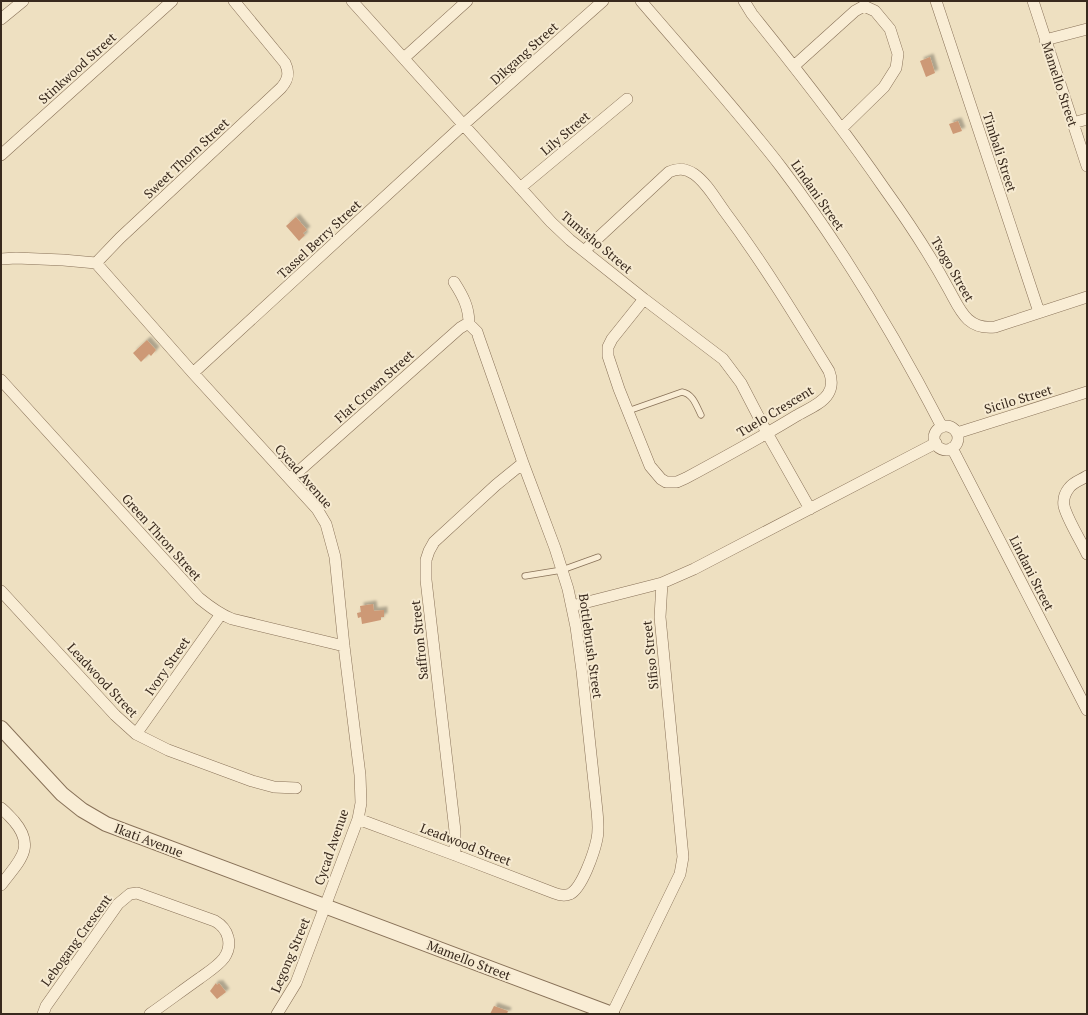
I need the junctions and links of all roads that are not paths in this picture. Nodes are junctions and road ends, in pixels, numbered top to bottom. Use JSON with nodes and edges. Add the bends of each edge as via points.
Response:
{"nodes":[{"id":1,"x":23,"y":1,"type":"edge"},
{"id":2,"x":172,"y":1,"type":"edge"},
{"id":3,"x":234,"y":1,"type":"edge"},
{"id":4,"x":352,"y":1,"type":"edge"},
{"id":5,"x":467,"y":1,"type":"edge"},
{"id":6,"x":603,"y":1,"type":"edge"},
{"id":7,"x":641,"y":1,"type":"edge"},
{"id":8,"x":744,"y":1,"type":"edge"},
{"id":9,"x":936,"y":1,"type":"edge"},
{"id":10,"x":1033,"y":1,"type":"edge"},
{"id":11,"x":1,"y":19,"type":"edge"},
{"id":12,"x":1087,"y":29,"type":"edge"},
{"id":13,"x":1045,"y":40,"type":"junction"},
{"id":14,"x":404,"y":58,"type":"junction"},
{"id":15,"x":794,"y":66,"type":"junction"},
{"id":16,"x":628,"y":99,"type":"dead end"},
{"id":17,"x":1087,"y":119,"type":"edge"},
{"id":18,"x":1073,"y":123,"type":"junction"},
{"id":19,"x":463,"y":125,"type":"junction"},
{"id":20,"x":842,"y":128,"type":"junction"},
{"id":21,"x":1,"y":155,"type":"edge"},
{"id":22,"x":1087,"y":166,"type":"edge"},
{"id":23,"x":520,"y":188,"type":"junction"},
{"id":24,"x":584,"y":251,"type":"junction"},
{"id":25,"x":1,"y":259,"type":"edge"},
{"id":26,"x":96,"y":264,"type":"junction"},
{"id":27,"x":454,"y":282,"type":"dead end"},
{"id":28,"x":1087,"y":297,"type":"edge"},
{"id":29,"x":644,"y":299,"type":"junction"},
{"id":30,"x":1039,"y":312,"type":"junction"},
{"id":31,"x":473,"y":328,"type":"junction"},
{"id":32,"x":193,"y":373,"type":"junction"},
{"id":33,"x":1,"y":380,"type":"edge"},
{"id":34,"x":1087,"y":392,"type":"edge"},
{"id":35,"x":628,"y":411,"type":"junction"},
{"id":36,"x":701,"y":415,"type":"dead end"},
{"id":37,"x":942,"y":427,"type":"junction"},
{"id":38,"x":767,"y":433,"type":"junction"},
{"id":39,"x":957,"y":433,"type":"junction"},
{"id":40,"x":936,"y":443,"type":"junction"},
{"id":41,"x":952,"y":448,"type":"junction"},
{"id":42,"x":523,"y":463,"type":"junction"},
{"id":43,"x":1087,"y":476,"type":"edge"},
{"id":44,"x":290,"y":479,"type":"junction"},
{"id":45,"x":810,"y":508,"type":"junction"},
{"id":46,"x":1087,"y":554,"type":"edge"},
{"id":47,"x":598,"y":557,"type":"dead end"},
{"id":48,"x":562,"y":570,"type":"junction"},
{"id":49,"x":525,"y":576,"type":"dead end"},
{"id":50,"x":662,"y":583,"type":"junction"},
{"id":51,"x":1,"y":590,"type":"edge"},
{"id":52,"x":572,"y":606,"type":"junction"},
{"id":53,"x":221,"y":614,"type":"junction"},
{"id":54,"x":344,"y":646,"type":"junction"},
{"id":55,"x":1087,"y":710,"type":"edge"},
{"id":56,"x":1,"y":728,"type":"edge"},
{"id":57,"x":136,"y":734,"type":"junction"},
{"id":58,"x":296,"y":788,"type":"dead end"},
{"id":59,"x":1,"y":808,"type":"edge"},
{"id":60,"x":358,"y":819,"type":"junction"},
{"id":61,"x":455,"y":855,"type":"junction"},
{"id":62,"x":1,"y":885,"type":"edge"},
{"id":63,"x":564,"y":895,"type":"joint"},
{"id":64,"x":326,"y":906,"type":"junction"},
{"id":65,"x":43,"y":1014,"type":"edge"},
{"id":66,"x":150,"y":1014,"type":"edge"},
{"id":67,"x":277,"y":1014,"type":"edge"},
{"id":68,"x":612,"y":1014,"type":"edge"}],
"edges":[{"from":1,"to":11,"type":"street"},
{"from":2,"to":21,"type":"street","name":"Stinkwood Street"},
{"from":3,"to":26,"type":"street","name":"Sweet Thorn Street","via":[[281,57],[288,70],[288,76],[281,88],[120,238]]},
{"from":4,"to":14,"type":"street","name":"Tumisho Street"},
{"from":5,"to":14,"type":"street"},
{"from":6,"to":19,"type":"street","name":"Dikgang Street"},
{"from":7,"to":37,"type":"street","name":"Lindani Street","via":[[748,126],[809,206],[876,306]]},
{"from":8,"to":15,"type":"street","name":"Tsogo Street"},
{"from":9,"to":30,"type":"street","name":"Timbali Street"},
{"from":10,"to":13,"type":"street","name":"Mamello Street"},
{"from":12,"to":13,"type":"street"},
{"from":13,"to":18,"type":"street","name":"Mamello Street"},
{"from":14,"to":19,"type":"street","name":"Tumisho Street"},
{"from":15,"to":20,"type":"street","name":"Tsogo Street"},
{"from":15,"to":20,"type":"street","via":[[855,11],[864,6],[875,11],[890,29],[898,54],[896,68],[884,87]]},
{"from":16,"to":23,"type":"street","name":"Lily Street"},
{"from":17,"to":18,"type":"street"},
{"from":18,"to":22,"type":"street","name":"Mamello Street"},
{"from":19,"to":23,"type":"street","name":"Tumisho Street"},
{"from":19,"to":32,"type":"street","name":"Tassel Berry Street"},
{"from":20,"to":30,"type":"street","name":"Tsogo Street","via":[[914,232],[968,320],[981,327],[995,327]]},
{"from":23,"to":24,"type":"street","name":"Tumisho Street","via":[[551,222]]},
{"from":24,"to":29,"type":"street","name":"Tumisho Street"},
{"from":24,"to":38,"type":"street","name":"Tuelo Crescent","via":[[668,172],[683,169],[703,182],[793,311],[832,379],[832,387],[822,400]]},
{"from":25,"to":26,"type":"street","via":[[63,260]]},
{"from":26,"to":32,"type":"street","name":"Cycad Avenue"},
{"from":27,"to":31,"type":"street","name":"Bottlebrush Street","via":[[467,306]]},
{"from":28,"to":30,"type":"street","name":"Tsogo Street"},
{"from":29,"to":35,"type":"street","name":"Tuelo Crescent","via":[[618,330],[608,347],[608,356]]},
{"from":29,"to":38,"type":"street","name":"Tumisho Street","via":[[723,359],[741,383]]},
{"from":31,"to":42,"type":"street","name":"Bottlebrush Street"},
{"from":31,"to":44,"type":"street","name":"Flat Crown Street","via":[[465,325],[460,328]]},
{"from":32,"to":44,"type":"street","name":"Cycad Avenue"},
{"from":33,"to":53,"type":"street","name":"Green Thron Street","via":[[199,598]]},
{"from":34,"to":39,"type":"street","name":"Sicilo Street"},
{"from":35,"to":36,"type":"lane","via":[[682,392],[693,398]]},
{"from":35,"to":38,"type":"street","name":"Tuelo Crescent","via":[[650,466],[666,482],[677,482],[686,478]]},
{"from":37,"to":39,"type":"street","via":[[950,427]]},
{"from":37,"to":40,"type":"street","via":[[934,438]]},
{"from":38,"to":45,"type":"street","name":"Tumisho Street"},
{"from":39,"to":41,"type":"street","via":[[958,440]]},
{"from":40,"to":41,"type":"street","via":[[943,449]]},
{"from":40,"to":45,"type":"street"},
{"from":41,"to":55,"type":"street","name":"Lindani Street"},
{"from":42,"to":48,"type":"street","name":"Bottlebrush Street"},
{"from":42,"to":61,"type":"street","name":"Saffron Street","via":[[434,542],[426,560]]},
{"from":43,"to":46,"type":"street","via":[[1069,487],[1064,506]]},
{"from":44,"to":54,"type":"street","name":"Cycad Avenue","via":[[317,509],[330,534],[335,557]]},
{"from":45,"to":50,"type":"street"},
{"from":47,"to":48,"type":"lane"},
{"from":48,"to":49,"type":"lane"},
{"from":48,"to":52,"type":"street","name":"Bottlebrush Street"},
{"from":50,"to":52,"type":"street"},
{"from":50,"to":68,"type":"street","name":"Sifiso Street","via":[[661,633],[683,857],[680,874]]},
{"from":51,"to":57,"type":"street","name":"Leadwood Street","via":[[115,715]]},
{"from":52,"to":63,"type":"street","name":"Bottlebrush Street","via":[[582,671],[598,828],[594,850],[582,880],[574,891]]},
{"from":53,"to":54,"type":"street","name":"Green Thron Street"},
{"from":53,"to":57,"type":"street","name":"Ivory Street"},
{"from":54,"to":60,"type":"street","name":"Cycad Avenue","via":[[360,775],[361,803]]},
{"from":56,"to":64,"type":"street","name":"Ikati Avenue","via":[[62,794],[94,817],[132,834]]},
{"from":57,"to":58,"type":"street","name":"Leadwood Street","via":[[168,750],[252,781],[278,788]]},
{"from":59,"to":62,"type":"street","via":[[20,828],[26,842],[21,857]]},
{"from":60,"to":61,"type":"street","name":"Leadwood Street"},
{"from":60,"to":64,"type":"street","name":"Cycad Avenue"},
{"from":61,"to":63,"type":"street","name":"Leadwood Street"},
{"from":64,"to":67,"type":"street","name":"Legong Street","via":[[296,983]]},
{"from":64,"to":68,"type":"street","name":"Mamello Street"},
{"from":65,"to":66,"type":"street","name":"Lebogang Crescent","via":[[46,1006],[118,904],[130,894],[137,893],[215,921],[224,928],[229,942],[228,951],[218,964]]}]}
